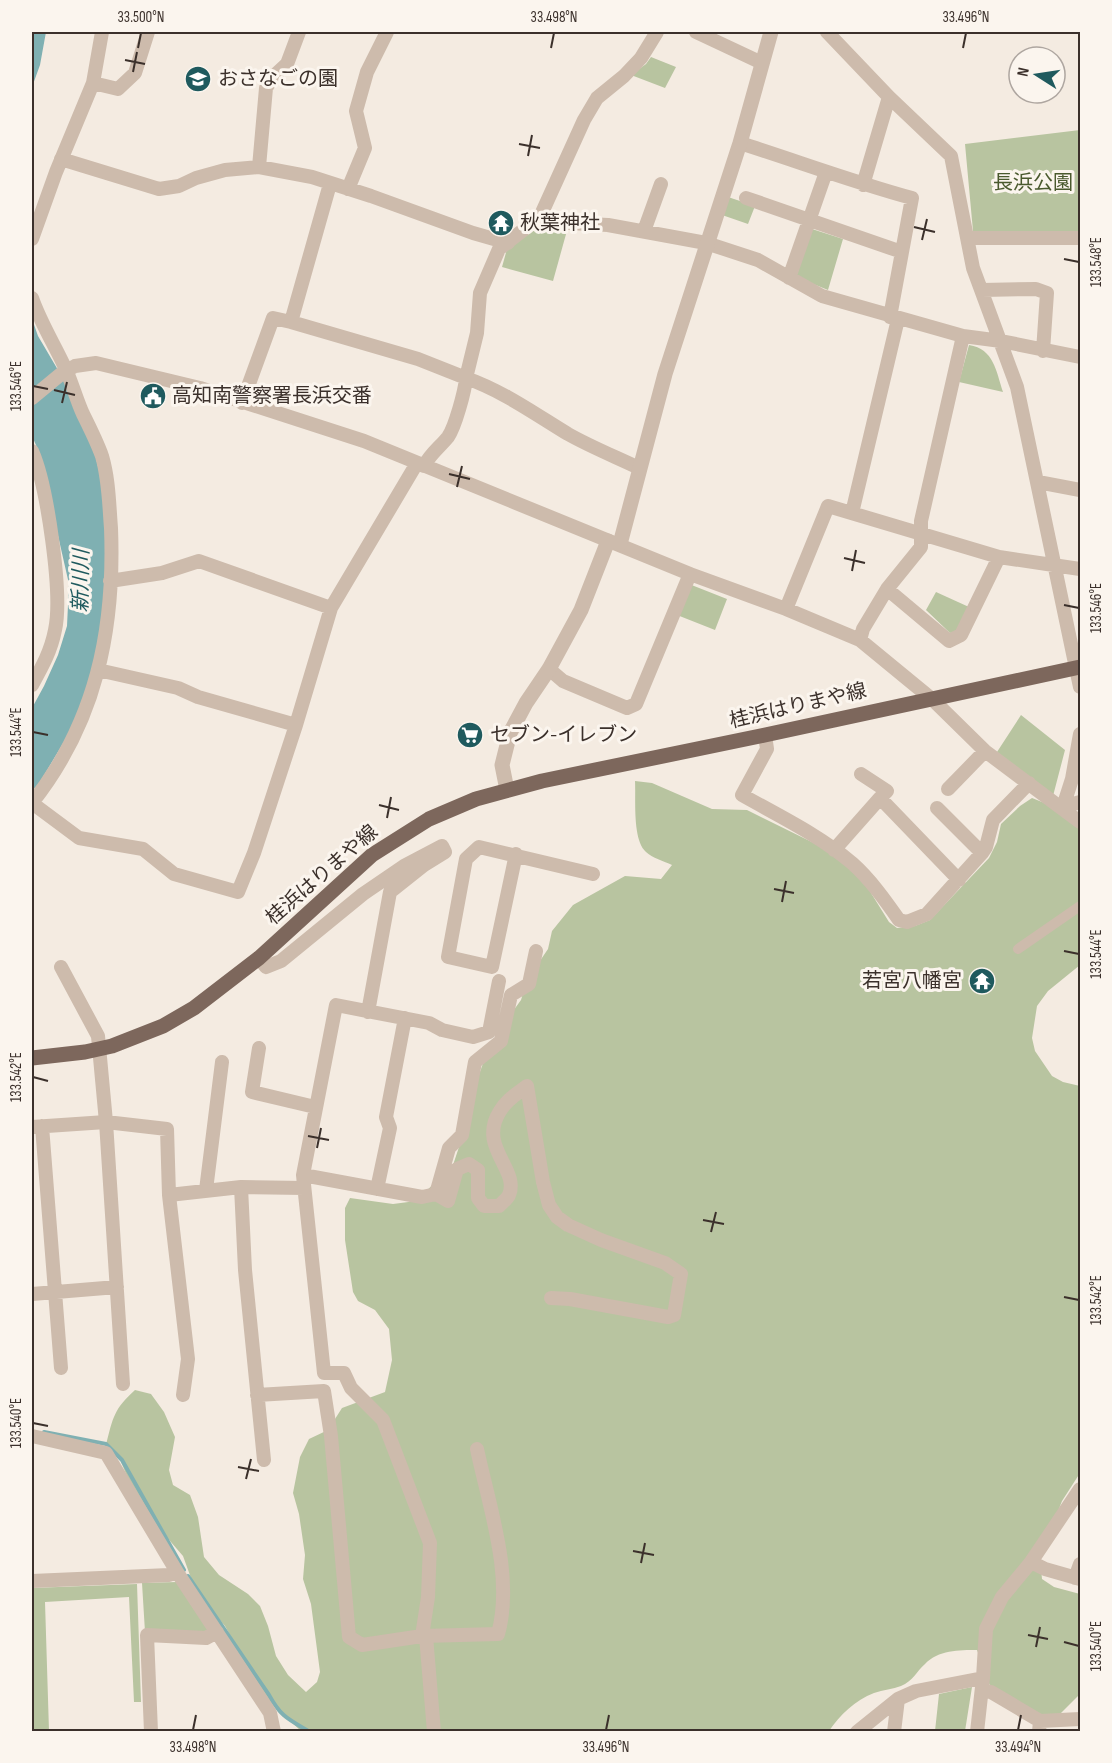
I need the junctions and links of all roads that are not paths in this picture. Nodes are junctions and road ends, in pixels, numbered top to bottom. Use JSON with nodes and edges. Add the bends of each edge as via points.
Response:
{"nodes":[{"id":1,"x":102,"y":32,"type":"edge"},
{"id":2,"x":148,"y":32,"type":"edge"},
{"id":3,"x":299,"y":32,"type":"edge"},
{"id":4,"x":387,"y":32,"type":"edge"},
{"id":5,"x":657,"y":32,"type":"edge"},
{"id":6,"x":696,"y":32,"type":"edge"},
{"id":7,"x":771,"y":32,"type":"edge"},
{"id":8,"x":827,"y":32,"type":"edge"},
{"id":9,"x":762,"y":63,"type":"junction"},
{"id":10,"x":93,"y":82,"type":"junction"},
{"id":11,"x":889,"y":97,"type":"junction"},
{"id":12,"x":740,"y":143,"type":"junction"},
{"id":13,"x":61,"y":159,"type":"junction"},
{"id":14,"x":259,"y":167,"type":"junction"},
{"id":15,"x":826,"y":172,"type":"junction"},
{"id":16,"x":330,"y":184,"type":"junction"},
{"id":17,"x":661,"y":184,"type":"dead end"},
{"id":18,"x":863,"y":185,"type":"junction"},
{"id":19,"x":348,"y":189,"type":"junction"},
{"id":20,"x":746,"y":198,"type":"dead end"},
{"id":21,"x":540,"y":217,"type":"junction"},
{"id":22,"x":810,"y":222,"type":"junction"},
{"id":23,"x":644,"y":231,"type":"junction"},
{"id":24,"x":967,"y":238,"type":"junction"},
{"id":25,"x":1080,"y":238,"type":"edge"},
{"id":26,"x":32,"y":239,"type":"edge"},
{"id":27,"x":508,"y":243,"type":"junction"},
{"id":28,"x":706,"y":243,"type":"junction"},
{"id":29,"x":902,"y":252,"type":"junction"},
{"id":30,"x":789,"y":278,"type":"junction"},
{"id":31,"x":982,"y":290,"type":"junction"},
{"id":32,"x":32,"y":298,"type":"edge"},
{"id":33,"x":894,"y":318,"type":"junction"},
{"id":34,"x":291,"y":322,"type":"junction"},
{"id":35,"x":963,"y":336,"type":"junction"},
{"id":36,"x":1002,"y":341,"type":"junction"},
{"id":37,"x":1043,"y":351,"type":"junction"},
{"id":38,"x":1080,"y":357,"type":"edge"},
{"id":39,"x":64,"y":373,"type":"junction"},
{"id":40,"x":466,"y":378,"type":"junction"},
{"id":41,"x":32,"y":398,"type":"edge"},
{"id":42,"x":242,"y":402,"type":"junction"},
{"id":43,"x":32,"y":451,"type":"edge"},
{"id":44,"x":420,"y":465,"type":"junction"},
{"id":45,"x":639,"y":468,"type":"junction"},
{"id":46,"x":1038,"y":482,"type":"junction"},
{"id":47,"x":1080,"y":490,"type":"edge"},
{"id":48,"x":852,"y":513,"type":"junction"},
{"id":49,"x":922,"y":534,"type":"junction"},
{"id":50,"x":614,"y":542,"type":"junction"},
{"id":51,"x":999,"y":557,"type":"junction"},
{"id":52,"x":1056,"y":567,"type":"junction"},
{"id":53,"x":1080,"y":569,"type":"edge"},
{"id":54,"x":690,"y":574,"type":"junction"},
{"id":55,"x":110,"y":581,"type":"junction"},
{"id":56,"x":886,"y":589,"type":"junction"},
{"id":57,"x":331,"y":608,"type":"junction"},
{"id":58,"x":786,"y":609,"type":"junction"},
{"id":59,"x":860,"y":640,"type":"junction"},
{"id":60,"x":1078,"y":667,"type":"edge"},
{"id":61,"x":549,"y":669,"type":"junction"},
{"id":62,"x":98,"y":670,"type":"junction"},
{"id":63,"x":32,"y":685,"type":"edge"},
{"id":64,"x":1080,"y":687,"type":"edge"},
{"id":65,"x":933,"y":700,"type":"junction"},
{"id":66,"x":296,"y":725,"type":"junction"},
{"id":67,"x":1080,"y":734,"type":"edge"},
{"id":68,"x":765,"y":735,"type":"junction"},
{"id":69,"x":985,"y":751,"type":"junction"},
{"id":70,"x":861,"y":774,"type":"dead end"},
{"id":71,"x":1029,"y":783,"type":"junction"},
{"id":72,"x":948,"y":789,"type":"dead end"},
{"id":73,"x":507,"y":790,"type":"junction"},
{"id":74,"x":880,"y":798,"type":"junction"},
{"id":75,"x":1080,"y":802,"type":"edge"},
{"id":76,"x":32,"y":803,"type":"edge"},
{"id":77,"x":1063,"y":807,"type":"junction"},
{"id":78,"x":937,"y":808,"type":"dead end"},
{"id":79,"x":1080,"y":822,"type":"edge"},
{"id":80,"x":834,"y":850,"type":"junction"},
{"id":81,"x":445,"y":852,"type":"junction"},
{"id":82,"x":982,"y":853,"type":"junction"},
{"id":83,"x":516,"y":854,"type":"junction"},
{"id":84,"x":466,"y":859,"type":"junction"},
{"id":85,"x":593,"y":874,"type":"dead end"},
{"id":86,"x":959,"y":880,"type":"junction"},
{"id":87,"x":1080,"y":906,"type":"edge"},
{"id":88,"x":1018,"y":949,"type":"dead end"},
{"id":89,"x":536,"y":951,"type":"dead end"},
{"id":90,"x":259,"y":958,"type":"junction"},
{"id":91,"x":61,"y":967,"type":"dead end"},
{"id":92,"x":499,"y":981,"type":"dead end"},
{"id":93,"x":368,"y":1012,"type":"junction"},
{"id":94,"x":405,"y":1018,"type":"junction"},
{"id":95,"x":260,"y":1048,"type":"dead end"},
{"id":96,"x":100,"y":1049,"type":"junction"},
{"id":97,"x":32,"y":1058,"type":"edge"},
{"id":98,"x":222,"y":1062,"type":"dead end"},
{"id":99,"x":315,"y":1107,"type":"junction"},
{"id":100,"x":106,"y":1122,"type":"junction"},
{"id":101,"x":37,"y":1127,"type":"edge"},
{"id":102,"x":304,"y":1181,"type":"junction"},
{"id":103,"x":241,"y":1187,"type":"junction"},
{"id":104,"x":377,"y":1189,"type":"junction"},
{"id":105,"x":206,"y":1190,"type":"junction"},
{"id":106,"x":436,"y":1194,"type":"junction"},
{"id":107,"x":169,"y":1195,"type":"junction"},
{"id":108,"x":117,"y":1287,"type":"junction"},
{"id":109,"x":54,"y":1293,"type":"junction"},
{"id":110,"x":32,"y":1294,"type":"edge"},
{"id":111,"x":551,"y":1298,"type":"dead end"},
{"id":112,"x":61,"y":1368,"type":"dead end"},
{"id":113,"x":123,"y":1384,"type":"dead end"},
{"id":114,"x":183,"y":1395,"type":"dead end"},
{"id":115,"x":257,"y":1395,"type":"junction"},
{"id":116,"x":32,"y":1437,"type":"edge"},
{"id":117,"x":477,"y":1449,"type":"dead end"},
{"id":118,"x":264,"y":1460,"type":"dead end"},
{"id":119,"x":1080,"y":1489,"type":"edge"},
{"id":120,"x":1030,"y":1562,"type":"junction"},
{"id":121,"x":1080,"y":1564,"type":"edge"},
{"id":122,"x":177,"y":1572,"type":"junction"},
{"id":123,"x":1078,"y":1578,"type":"edge"},
{"id":124,"x":32,"y":1581,"type":"edge"},
{"id":125,"x":217,"y":1632,"type":"junction"},
{"id":126,"x":424,"y":1636,"type":"junction"},
{"id":127,"x":982,"y":1684,"type":"junction"},
{"id":128,"x":898,"y":1700,"type":"junction"},
{"id":129,"x":1080,"y":1719,"type":"edge"},
{"id":130,"x":1040,"y":1726,"type":"edge"},
{"id":131,"x":151,"y":1731,"type":"edge"},
{"id":132,"x":274,"y":1731,"type":"edge"},
{"id":133,"x":434,"y":1731,"type":"edge"},
{"id":134,"x":857,"y":1731,"type":"edge"},
{"id":135,"x":894,"y":1731,"type":"edge"},
{"id":136,"x":977,"y":1731,"type":"edge"}],
"edges":[{"from":1,"to":10,"type":"street"},
{"from":2,"to":10,"type":"street","via":[[135,73],[118,89]]},
{"from":3,"to":14,"type":"street","via":[[287,63],[266,88]]},
{"from":4,"to":19,"type":"street","via":[[367,72],[356,111],[365,148]]},
{"from":5,"to":21,"type":"street","via":[[641,58],[597,98]]},
{"from":6,"to":9,"type":"street"},
{"from":7,"to":9,"type":"street"},
{"from":8,"to":11,"type":"street"},
{"from":9,"to":12,"type":"street"},
{"from":10,"to":13,"type":"street"},
{"from":11,"to":18,"type":"street"},
{"from":11,"to":24,"type":"street","via":[[951,156]]},
{"from":12,"to":15,"type":"street"},
{"from":12,"to":28,"type":"street"},
{"from":13,"to":14,"type":"street","via":[[159,189],[225,170]]},
{"from":13,"to":26,"type":"street"},
{"from":14,"to":16,"type":"street"},
{"from":15,"to":18,"type":"street"},
{"from":15,"to":22,"type":"street"},
{"from":16,"to":19,"type":"street"},
{"from":16,"to":34,"type":"street"},
{"from":17,"to":23,"type":"street"},
{"from":18,"to":29,"type":"street","via":[[912,198]]},
{"from":19,"to":27,"type":"street"},
{"from":20,"to":22,"type":"street"},
{"from":21,"to":23,"type":"street","via":[[550,222]]},
{"from":21,"to":27,"type":"street"},
{"from":22,"to":29,"type":"street"},
{"from":22,"to":30,"type":"street"},
{"from":23,"to":28,"type":"street"},
{"from":24,"to":25,"type":"street"},
{"from":24,"to":31,"type":"street"},
{"from":27,"to":40,"type":"street","via":[[499,249],[480,293],[477,333]]},
{"from":28,"to":30,"type":"street","via":[[758,260]]},
{"from":28,"to":45,"type":"street"},
{"from":29,"to":33,"type":"street"},
{"from":30,"to":33,"type":"street","via":[[822,296]]},
{"from":31,"to":36,"type":"street"},
{"from":31,"to":37,"type":"street","via":[[1036,289],[1047,293]]},
{"from":32,"to":39,"type":"street"},
{"from":33,"to":35,"type":"street"},
{"from":33,"to":48,"type":"street"},
{"from":34,"to":40,"type":"street","via":[[418,359]]},
{"from":34,"to":42,"type":"street","via":[[273,318]]},
{"from":35,"to":36,"type":"street"},
{"from":35,"to":49,"type":"street","via":[[921,521]]},
{"from":36,"to":37,"type":"street"},
{"from":36,"to":46,"type":"street","via":[[1017,387]]},
{"from":37,"to":38,"type":"street"},
{"from":39,"to":41,"type":"street"},
{"from":39,"to":42,"type":"street","via":[[75,366],[96,363]]},
{"from":39,"to":55,"type":"street","via":[[102,455],[109,485]]},
{"from":40,"to":44,"type":"street","via":[[450,435]]},
{"from":40,"to":45,"type":"street"},
{"from":42,"to":44,"type":"street","via":[[364,441]]},
{"from":43,"to":63,"type":"street","via":[[58,583],[56,628],[48,657]]},
{"from":44,"to":50,"type":"street"},
{"from":44,"to":57,"type":"street"},
{"from":45,"to":50,"type":"street"},
{"from":46,"to":47,"type":"street"},
{"from":46,"to":52,"type":"street"},
{"from":48,"to":49,"type":"street"},
{"from":48,"to":58,"type":"street","via":[[828,506]]},
{"from":49,"to":51,"type":"street"},
{"from":49,"to":56,"type":"street","via":[[921,547]]},
{"from":50,"to":54,"type":"street"},
{"from":50,"to":61,"type":"street"},
{"from":51,"to":52,"type":"street"},
{"from":51,"to":56,"type":"street","via":[[961,635],[949,641]]},
{"from":52,"to":53,"type":"street"},
{"from":52,"to":60,"type":"street"},
{"from":54,"to":58,"type":"street"},
{"from":54,"to":61,"type":"street","via":[[636,704],[627,708],[563,681]]},
{"from":55,"to":57,"type":"street","via":[[162,573],[198,561]]},
{"from":55,"to":62,"type":"street"},
{"from":56,"to":59,"type":"street"},
{"from":57,"to":66,"type":"street"},
{"from":58,"to":59,"type":"street"},
{"from":59,"to":65,"type":"street"},
{"from":60,"to":64,"type":"street"},
{"from":60,"to":65,"type":"main road","name":"桂浜はりまや線"},
{"from":61,"to":73,"type":"street","via":[[510,733],[502,765]]},
{"from":62,"to":66,"type":"street","via":[[178,688],[198,698]]},
{"from":62,"to":76,"type":"street","via":[[86,709],[62,758]]},
{"from":65,"to":68,"type":"main road","name":"桂浜はりまや線"},
{"from":65,"to":69,"type":"street"},
{"from":66,"to":76,"type":"street","via":[[238,892],[174,874],[142,849],[79,838]]},
{"from":67,"to":77,"type":"street"},
{"from":68,"to":73,"type":"main road","name":"桂浜はりまや線"},
{"from":68,"to":80,"type":"street","via":[[767,749],[742,795]]},
{"from":69,"to":71,"type":"street"},
{"from":69,"to":72,"type":"street"},
{"from":70,"to":74,"type":"street","via":[[887,791]]},
{"from":71,"to":77,"type":"street"},
{"from":71,"to":82,"type":"street","via":[[993,820]]},
{"from":73,"to":90,"type":"main road","name":"桂浜はりまや線","via":[[448,810],[388,844]]},
{"from":74,"to":80,"type":"street"},
{"from":74,"to":86,"type":"street"},
{"from":75,"to":77,"type":"street"},
{"from":77,"to":79,"type":"street"},
{"from":78,"to":82,"type":"street"},
{"from":80,"to":86,"type":"street","via":[[879,892],[899,920],[908,922],[927,914]]},
{"from":81,"to":84,"type":"street"},
{"from":81,"to":90,"type":"street","via":[[442,846],[404,866],[281,961],[266,967]]},
{"from":81,"to":93,"type":"street","via":[[390,892]]},
{"from":82,"to":86,"type":"street"},
{"from":83,"to":84,"type":"street","via":[[479,847]]},
{"from":83,"to":84,"type":"street","via":[[492,967],[448,957]]},
{"from":83,"to":85,"type":"street"},
{"from":87,"to":88,"type":"street"},
{"from":89,"to":106,"type":"street","via":[[529,984],[511,995],[501,1041],[475,1062],[462,1135],[449,1148]]},
{"from":90,"to":96,"type":"main road","name":"桂浜はりまや線","via":[[187,1012],[142,1035]]},
{"from":91,"to":96,"type":"street","via":[[98,1036]]},
{"from":92,"to":94,"type":"street","via":[[489,1032],[473,1037]]},
{"from":93,"to":94,"type":"street"},
{"from":93,"to":99,"type":"street","via":[[336,1005]]},
{"from":94,"to":104,"type":"street"},
{"from":95,"to":99,"type":"street","via":[[252,1092]]},
{"from":96,"to":97,"type":"main road","name":"桂浜はりまや線"},
{"from":96,"to":100,"type":"street"},
{"from":98,"to":105,"type":"street"},
{"from":99,"to":102,"type":"street"},
{"from":100,"to":101,"type":"street"},
{"from":100,"to":107,"type":"street","via":[[167,1129]]},
{"from":100,"to":108,"type":"street"},
{"from":101,"to":109,"type":"street"},
{"from":102,"to":103,"type":"street"},
{"from":102,"to":104,"type":"street"},
{"from":102,"to":126,"type":"street","via":[[324,1374],[344,1373],[351,1388],[383,1420],[430,1543]]},
{"from":103,"to":105,"type":"street"},
{"from":103,"to":115,"type":"street"},
{"from":104,"to":106,"type":"street","via":[[422,1197]]},
{"from":105,"to":107,"type":"street"},
{"from":106,"to":111,"type":"street","via":[[448,1201],[458,1169],[469,1164],[478,1170],[478,1197],[484,1206],[499,1206],[509,1195],[510,1178],[492,1135],[499,1112],[527,1086],[543,1182],[557,1217],[601,1240],[665,1263],[681,1274],[674,1315],[668,1317]]},
{"from":107,"to":114,"type":"street","via":[[188,1359]]},
{"from":108,"to":109,"type":"street"},
{"from":108,"to":113,"type":"street"},
{"from":109,"to":110,"type":"street"},
{"from":109,"to":112,"type":"street"},
{"from":115,"to":118,"type":"street"},
{"from":115,"to":126,"type":"street","via":[[324,1391],[349,1637],[362,1645]]},
{"from":116,"to":122,"type":"street","via":[[106,1453]]},
{"from":117,"to":126,"type":"street","via":[[502,1563],[503,1618],[498,1634]]},
{"from":119,"to":120,"type":"street"},
{"from":120,"to":123,"type":"street"},
{"from":120,"to":127,"type":"street","via":[[1002,1597],[986,1629]]},
{"from":121,"to":123,"type":"street"},
{"from":122,"to":124,"type":"street"},
{"from":122,"to":125,"type":"street"},
{"from":125,"to":131,"type":"street","via":[[206,1638],[147,1635]]},
{"from":125,"to":132,"type":"street","via":[[270,1713]]},
{"from":126,"to":133,"type":"street"},
{"from":127,"to":128,"type":"street","via":[[916,1691]]},
{"from":127,"to":130,"type":"street"},
{"from":127,"to":136,"type":"street"},
{"from":128,"to":134,"type":"street"},
{"from":128,"to":135,"type":"street"},
{"from":129,"to":130,"type":"street"}]}
